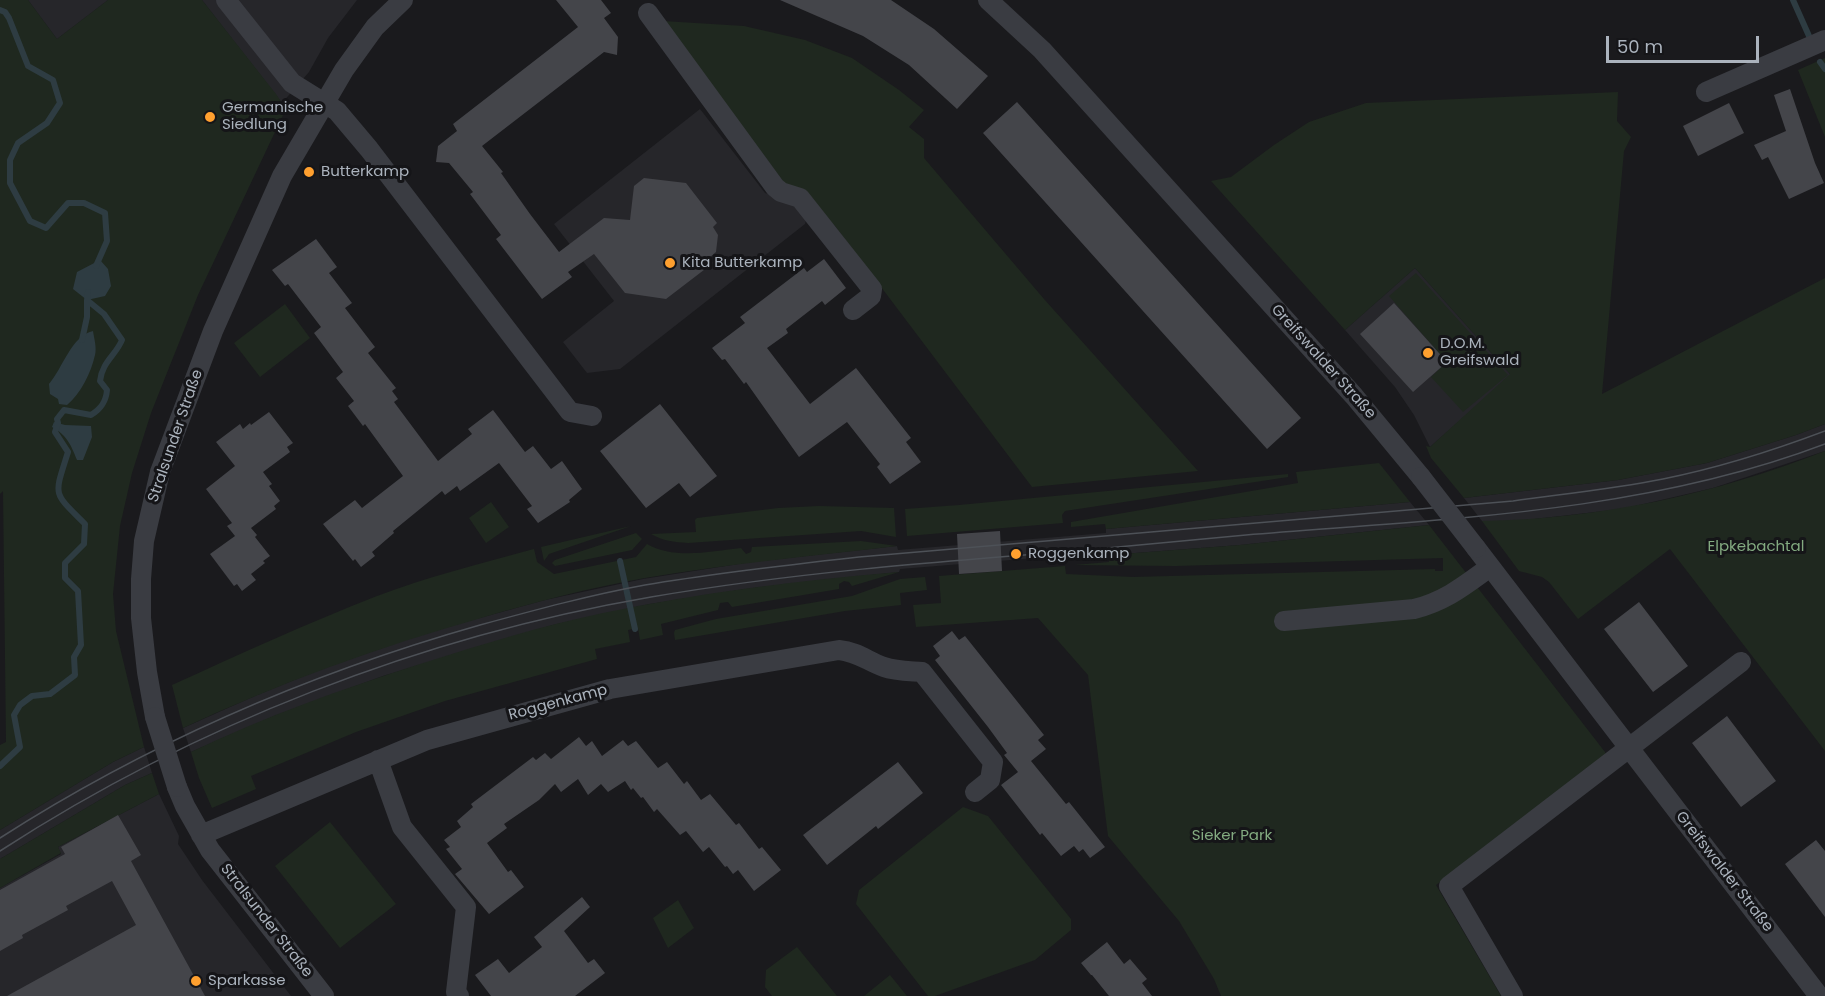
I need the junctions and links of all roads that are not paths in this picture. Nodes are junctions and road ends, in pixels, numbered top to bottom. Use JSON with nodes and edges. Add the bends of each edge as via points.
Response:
{"nodes":[{"id":1,"x":226,"y":0,"type":"edge"},
{"id":2,"x":403,"y":0,"type":"edge"},
{"id":3,"x":988,"y":0,"type":"edge"},
{"id":4,"x":650,"y":9,"type":"edge"},
{"id":5,"x":1825,"y":40,"type":"edge"},
{"id":6,"x":1706,"y":92,"type":"dead end"},
{"id":7,"x":324,"y":103,"type":"junction"},
{"id":8,"x":853,"y":310,"type":"dead end"},
{"id":9,"x":592,"y":416,"type":"dead end"},
{"id":10,"x":1490,"y":567,"type":"junction"},
{"id":11,"x":1284,"y":621,"type":"dead end"},
{"id":12,"x":1741,"y":662,"type":"dead end"},
{"id":13,"x":1628,"y":749,"type":"junction"},
{"id":14,"x":378,"y":760,"type":"junction"},
{"id":15,"x":975,"y":792,"type":"dead end"},
{"id":16,"x":201,"y":835,"type":"junction"},
{"id":17,"x":1818,"y":987,"type":"edge"},
{"id":18,"x":324,"y":996,"type":"edge"},
{"id":19,"x":459,"y":996,"type":"edge"},
{"id":20,"x":1513,"y":996,"type":"edge"}],
"edges":[{"from":1,"to":7,"type":"street","via":[[292,83]]},
{"from":2,"to":7,"type":"street","name":"Stralsunder Straße","via":[[375,27]]},
{"from":3,"to":10,"type":"street","name":"Greifswalder Straße","bridge":true,"via":[[1035,43],[1354,396]]},
{"from":4,"to":8,"type":"street","via":[[775,187],[806,204],[872,289],[871,296]]},
{"from":5,"to":6,"type":"street"},
{"from":7,"to":9,"type":"street","via":[[337,111],[369,149],[570,412]]},
{"from":7,"to":16,"type":"street","name":"Stralsunder Straße","bridge":true,"via":[[282,176],[213,331],[160,472],[144,541],[142,629],[155,717],[177,787]]},
{"from":10,"to":11,"type":"street","via":[[1434,604]]},
{"from":10,"to":13,"type":"street","name":"Greifswalder Straße"},
{"from":12,"to":13,"type":"street"},
{"from":13,"to":17,"type":"street","name":"Greifswalder Straße"},
{"from":13,"to":20,"type":"street","via":[[1449,886]]},
{"from":14,"to":15,"type":"street","name":"Roggenkamp","via":[[427,740],[568,699],[678,676],[839,650],[851,651],[884,668],[922,672],[993,762],[990,780]]},
{"from":14,"to":16,"type":"street","name":"Roggenkamp"},
{"from":14,"to":19,"type":"street","via":[[402,827],[466,907],[456,992]]},
{"from":16,"to":18,"type":"street","name":"Stralsunder Straße"}]}
